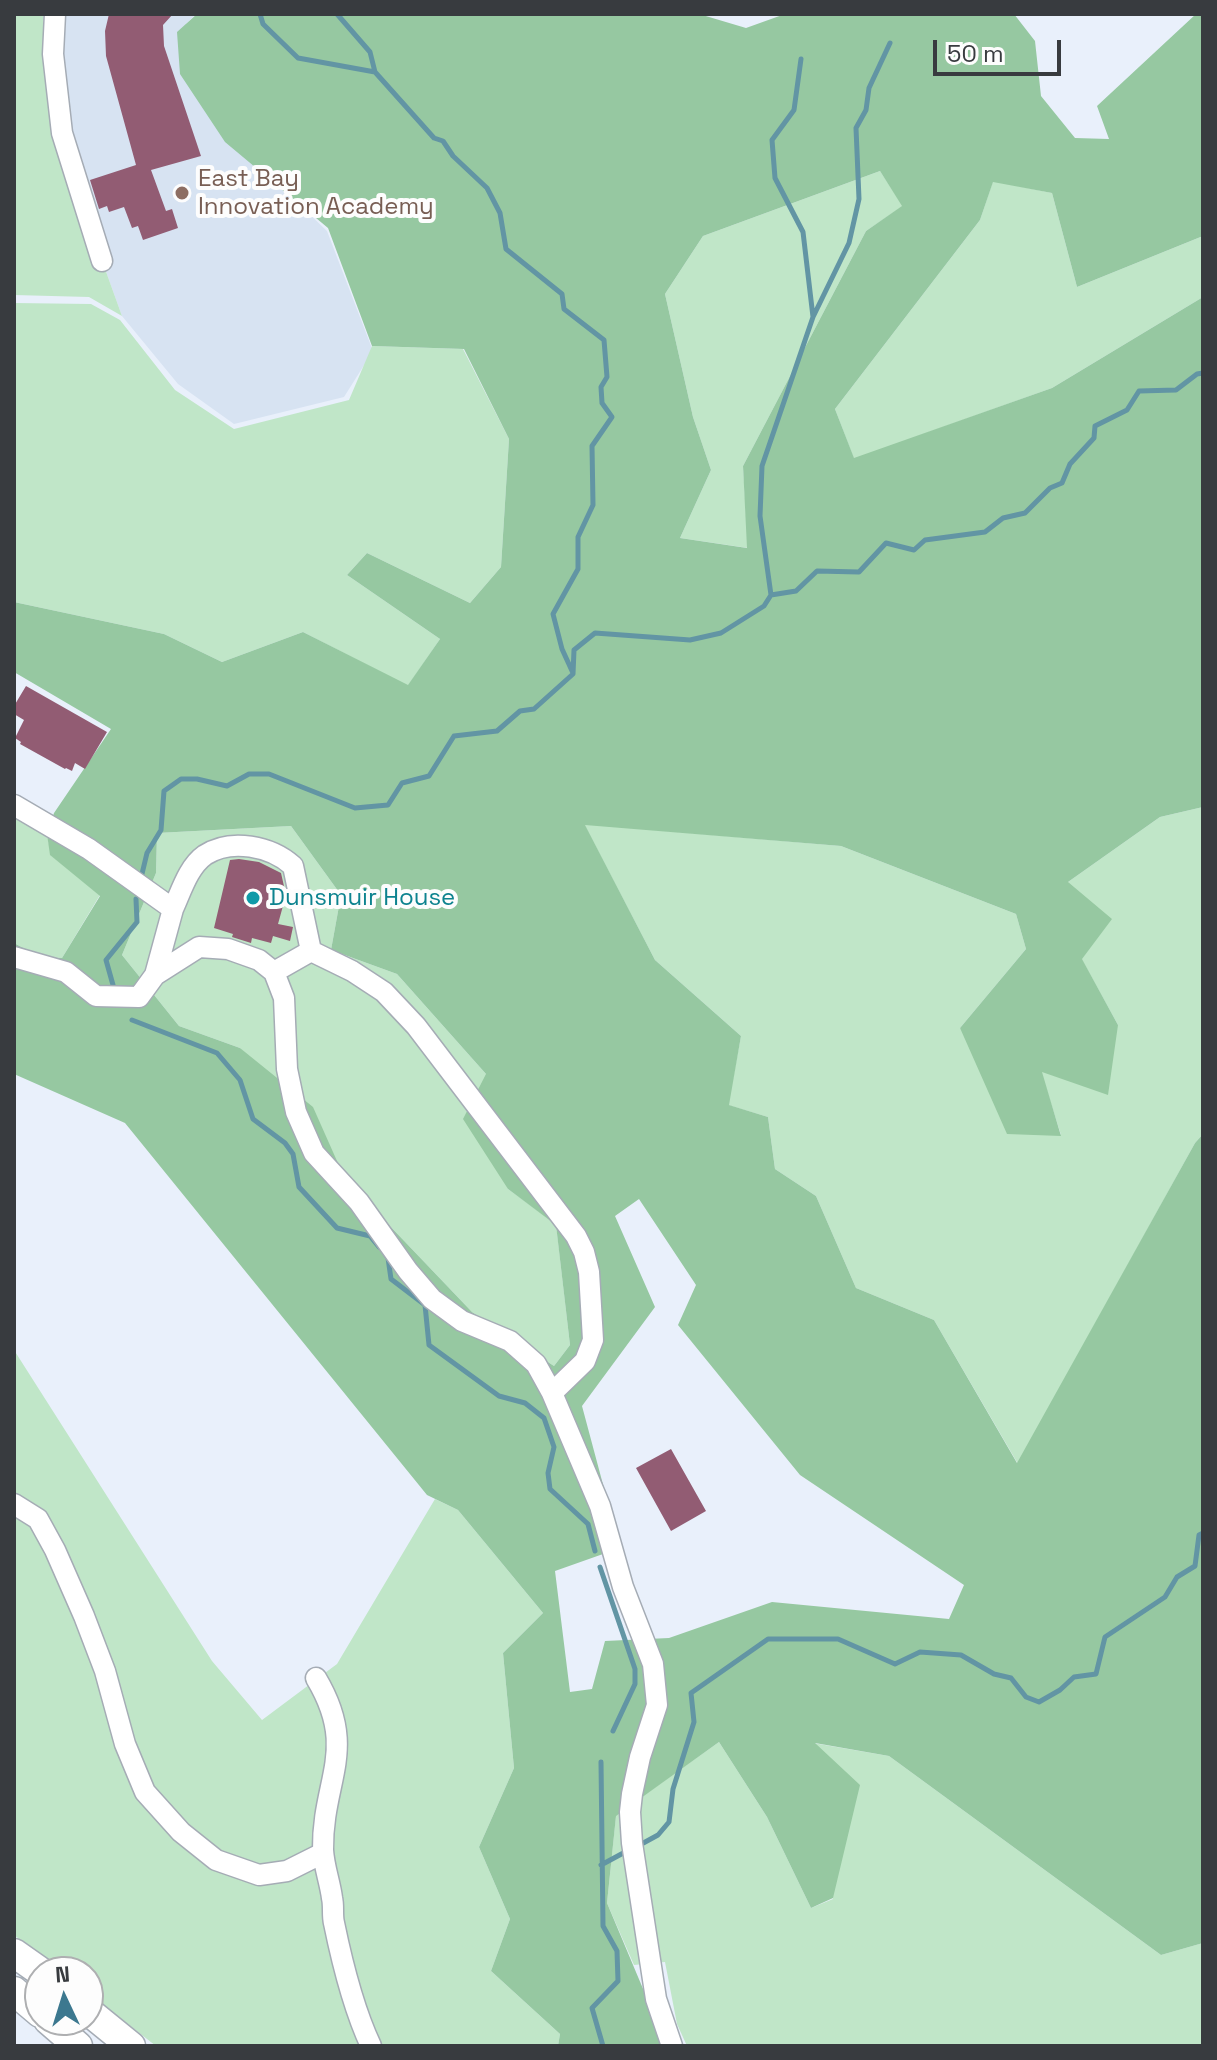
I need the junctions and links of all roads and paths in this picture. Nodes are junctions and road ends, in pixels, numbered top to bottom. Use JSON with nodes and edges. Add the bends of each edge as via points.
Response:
{"nodes":[{"id":1,"x":55,"y":14,"type":"edge"},
{"id":2,"x":102,"y":261,"type":"dead end"},
{"id":3,"x":14,"y":805,"type":"edge"},
{"id":4,"x":173,"y":909,"type":"junction"},
{"id":5,"x":311,"y":951,"type":"junction"},
{"id":6,"x":14,"y":957,"type":"edge"},
{"id":7,"x":274,"y":972,"type":"junction"},
{"id":8,"x":155,"y":975,"type":"junction"},
{"id":9,"x":552,"y":1393,"type":"junction"},
{"id":10,"x":14,"y":1504,"type":"edge"},
{"id":11,"x":316,"y":1678,"type":"dead end"},
{"id":12,"x":323,"y":1853,"type":"junction"},
{"id":13,"x":104,"y":2024,"type":"edge"},
{"id":14,"x":131,"y":2046,"type":"edge"},
{"id":15,"x":371,"y":2046,"type":"edge"},
{"id":16,"x":672,"y":2046,"type":"edge"}],
"edges":[{"from":1,"to":2,"type":"lane","via":[[53,54],[62,133]]},
{"from":3,"to":4,"type":"lane","via":[[89,849]]},
{"from":4,"to":5,"type":"lane","via":[[193,867],[205,855],[241,845],[260,848],[293,866]]},
{"from":4,"to":8,"type":"lane"},
{"from":5,"to":7,"type":"lane"},
{"from":5,"to":9,"type":"lane","via":[[384,992],[416,1026],[576,1236],[589,1272],[593,1340],[585,1361]]},
{"from":6,"to":8,"type":"lane","via":[[66,972],[96,996],[139,997]]},
{"from":7,"to":8,"type":"lane","via":[[243,954],[199,947]]},
{"from":7,"to":9,"type":"lane","via":[[284,998],[287,1069],[296,1112],[314,1153],[359,1202],[432,1299],[462,1321],[510,1341],[536,1364]]},
{"from":9,"to":16,"type":"lane","via":[[600,1506],[653,1664],[657,1705],[630,1812],[656,1999]]},
{"from":10,"to":12,"type":"lane","via":[[38,1519],[55,1550],[105,1671],[145,1792],[216,1860],[259,1875],[287,1871]]},
{"from":11,"to":12,"type":"lane","via":[[338,1737]]},
{"from":12,"to":15,"type":"lane","via":[[333,1919]]},
{"from":13,"to":14,"type":"highway"}]}
